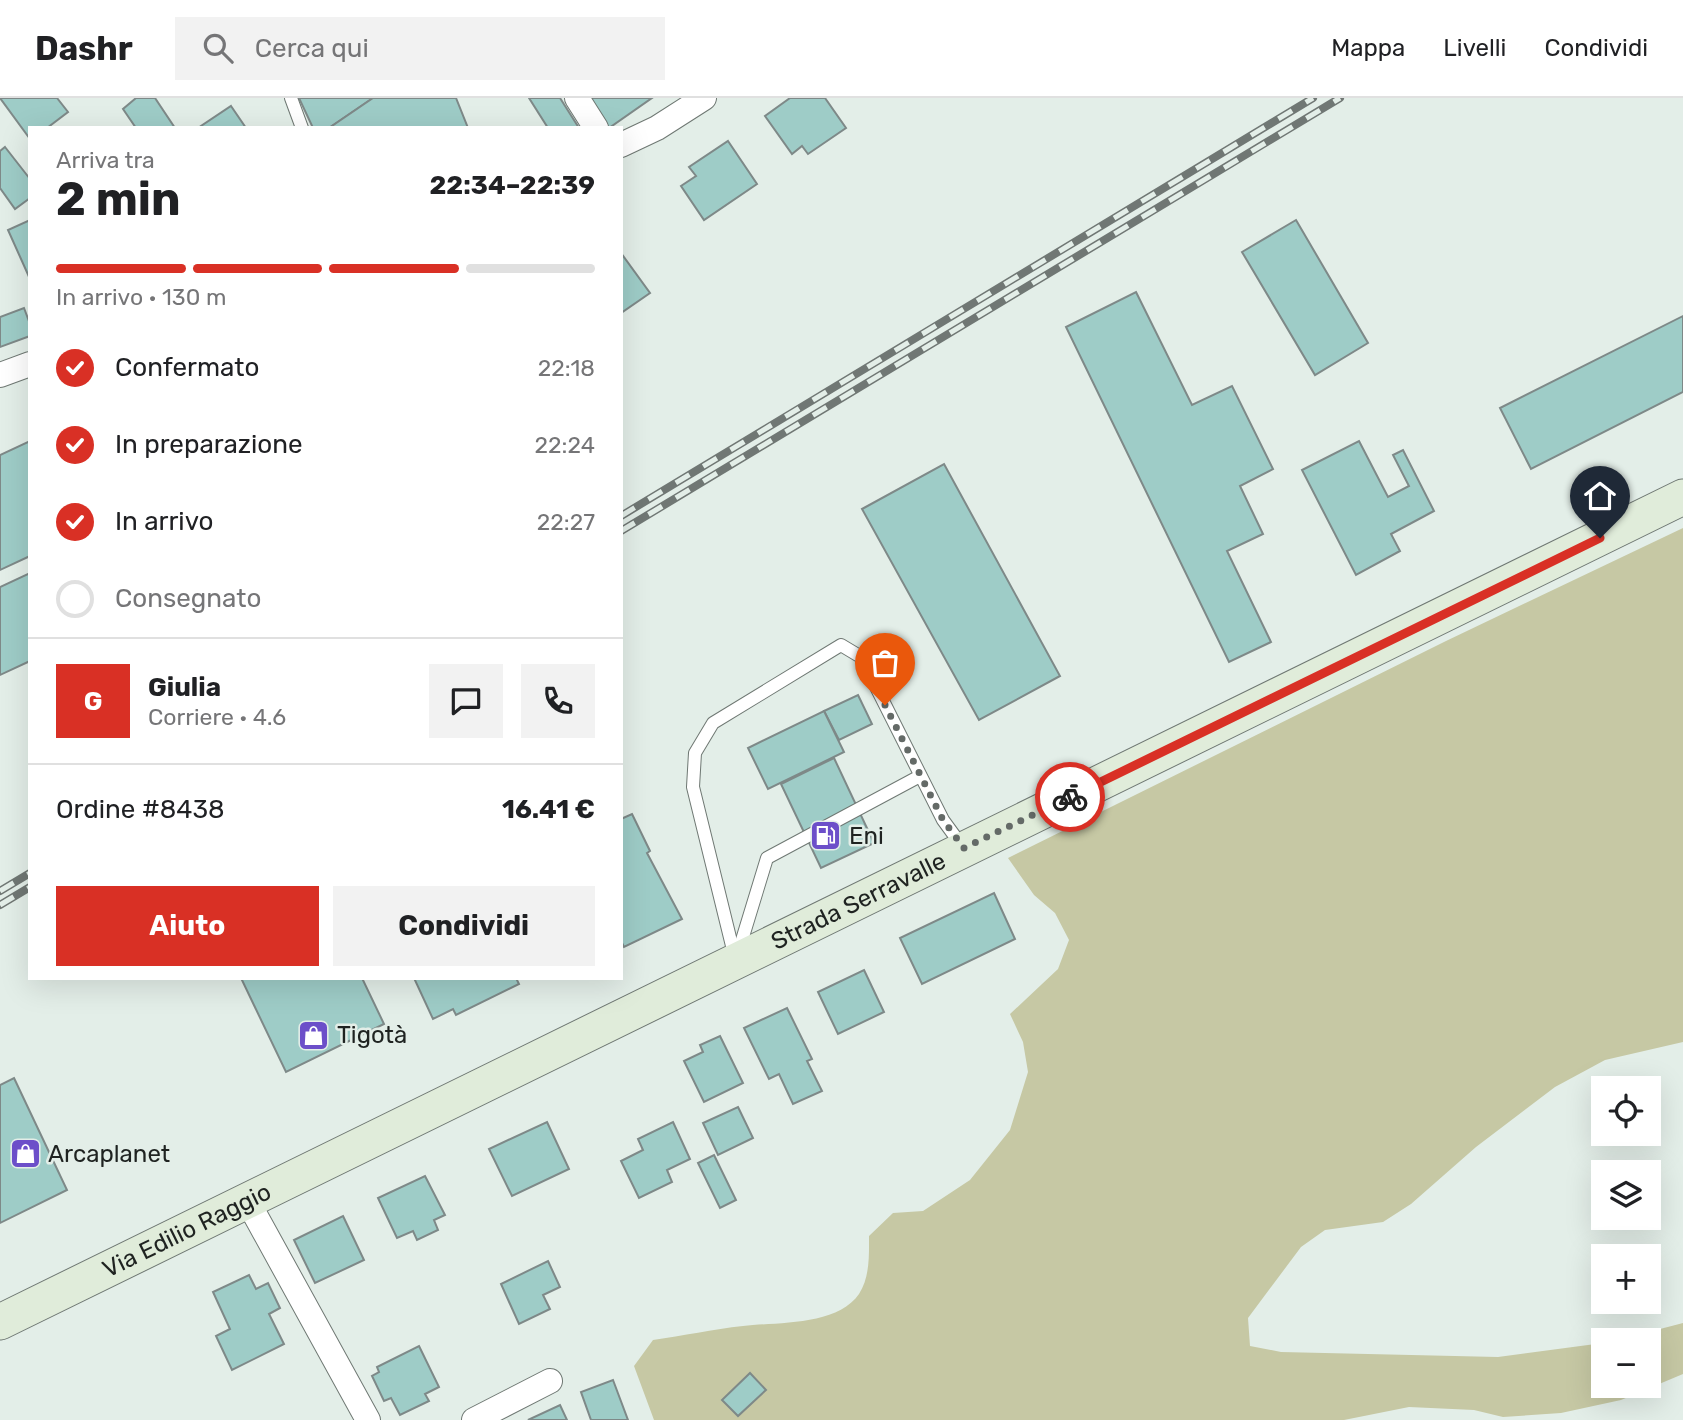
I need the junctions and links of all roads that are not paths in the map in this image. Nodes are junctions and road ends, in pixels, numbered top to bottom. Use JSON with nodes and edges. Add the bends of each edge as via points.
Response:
{"nodes":[{"id":1,"x":291,"y":98,"type":"edge"},
{"id":2,"x":577,"y":98,"type":"edge"},
{"id":3,"x":704,"y":98,"type":"edge"},
{"id":4,"x":301,"y":126,"type":"edge"},
{"id":5,"x":595,"y":126,"type":"edge"},
{"id":6,"x":623,"y":144,"type":"edge"},
{"id":7,"x":28,"y":365,"type":"edge"},
{"id":8,"x":0,"y":375,"type":"edge"},
{"id":9,"x":1683,"y":498,"type":"edge"},
{"id":10,"x":920,"y":776,"type":"junction"},
{"id":11,"x":964,"y":848,"type":"junction"},
{"id":12,"x":736,"y":961,"type":"junction"},
{"id":13,"x":373,"y":1140,"type":"joint"},
{"id":14,"x":248,"y":1202,"type":"junction"},
{"id":15,"x":0,"y":1322,"type":"edge"},
{"id":16,"x":550,"y":1381,"type":"dead end"},
{"id":17,"x":368,"y":1420,"type":"edge"},
{"id":18,"x":474,"y":1420,"type":"edge"}],
"edges":[{"from":1,"to":4,"type":"lane"},
{"from":2,"to":5,"type":"street"},
{"from":3,"to":6,"type":"street"},
{"from":7,"to":8,"type":"street"},
{"from":9,"to":11,"type":"main road","name":"Strada Serravalle"},
{"from":10,"to":11,"type":"lane"},
{"from":10,"to":12,"type":"lane","via":[[767,858]]},
{"from":10,"to":12,"type":"lane","via":[[861,657],[841,645],[713,723],[695,753],[693,787]]},
{"from":11,"to":12,"type":"main road","name":"Strada Serravalle"},
{"from":12,"to":13,"type":"main road","name":"Strada Serravalle"},
{"from":13,"to":14,"type":"main road","name":"Via Edilio Raggio"},
{"from":14,"to":15,"type":"main road","name":"Via Edilio Raggio"},
{"from":14,"to":17,"type":"street"},
{"from":16,"to":18,"type":"street"}]}
